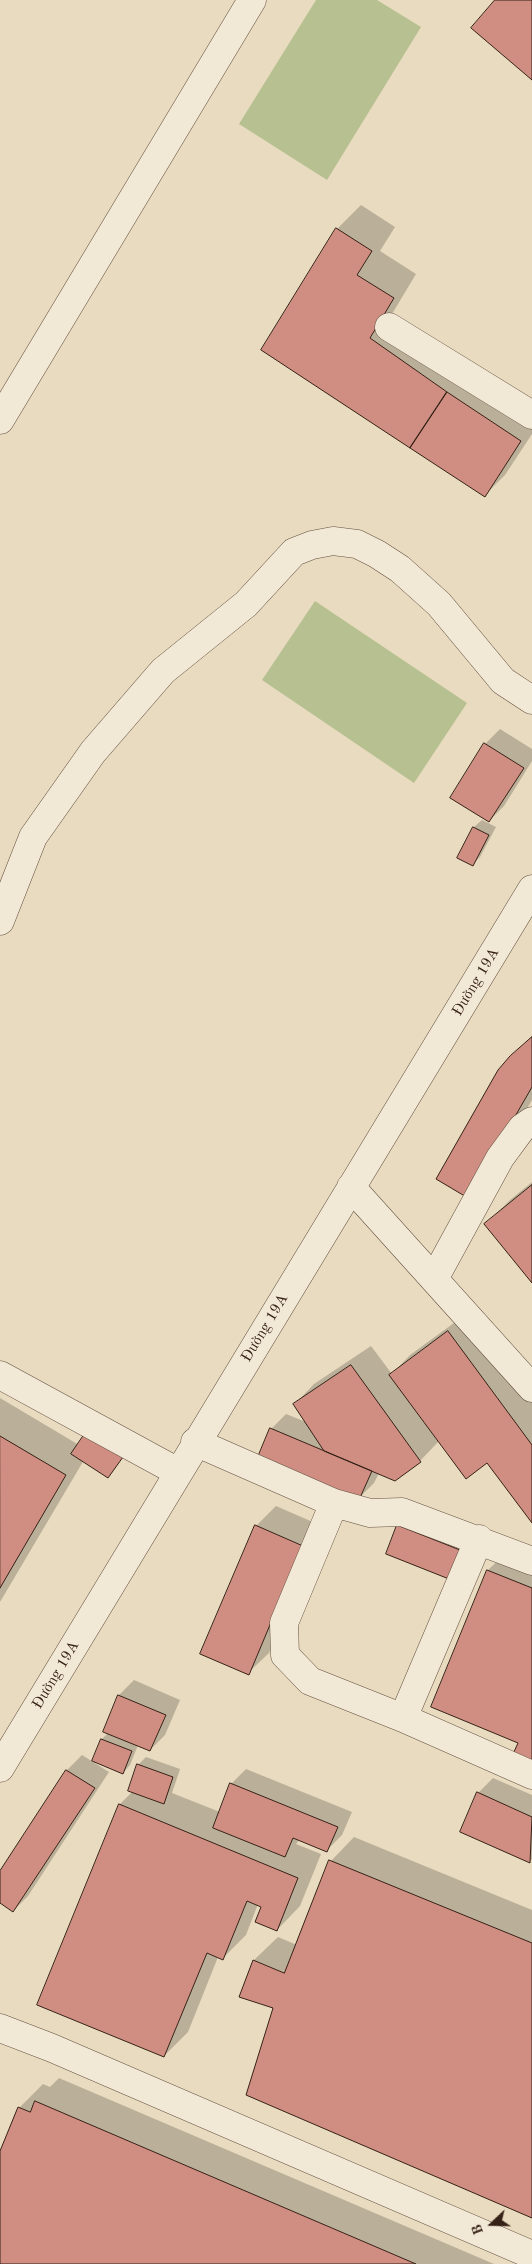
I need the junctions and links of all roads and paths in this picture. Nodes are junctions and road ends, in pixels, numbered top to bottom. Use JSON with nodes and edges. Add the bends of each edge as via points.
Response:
{"nodes":[{"id":1,"x":252,"y":0,"type":"edge"},
{"id":2,"x":389,"y":327,"type":"dead end"},
{"id":3,"x":532,"y":415,"type":"edge"},
{"id":4,"x":0,"y":420,"type":"edge"},
{"id":5,"x":532,"y":700,"type":"edge"},
{"id":6,"x":532,"y":889,"type":"edge"},
{"id":7,"x":0,"y":921,"type":"edge"},
{"id":8,"x":532,"y":1121,"type":"edge"},
{"id":9,"x":351,"y":1188,"type":"junction"},
{"id":10,"x":434,"y":1279,"type":"junction"},
{"id":11,"x":0,"y":1375,"type":"edge"},
{"id":12,"x":532,"y":1388,"type":"edge"},
{"id":13,"x":196,"y":1442,"type":"junction"},
{"id":14,"x":178,"y":1472,"type":"junction"},
{"id":15,"x":334,"y":1503,"type":"junction"},
{"id":16,"x":479,"y":1539,"type":"junction"},
{"id":17,"x":532,"y":1560,"type":"edge"},
{"id":18,"x":403,"y":1718,"type":"junction"},
{"id":19,"x":0,"y":1768,"type":"edge"},
{"id":20,"x":532,"y":1775,"type":"edge"},
{"id":21,"x":0,"y":2028,"type":"edge"},
{"id":22,"x":532,"y":2255,"type":"edge"}],
"edges":[{"from":1,"to":4,"type":"street"},
{"from":2,"to":3,"type":"street"},
{"from":5,"to":7,"type":"street","via":[[503,681],[439,604],[400,569],[377,554],[357,544],[333,541],[294,552],[246,604],[163,671],[93,752],[33,837]]},
{"from":6,"to":9,"type":"street","name":"Đường 19A"},
{"from":8,"to":10,"type":"street","via":[[522,1128],[500,1158]]},
{"from":9,"to":10,"type":"street"},
{"from":9,"to":13,"type":"street","name":"Đường 19A"},
{"from":10,"to":12,"type":"street"},
{"from":11,"to":14,"type":"street"},
{"from":13,"to":14,"type":"street","name":"Đường 19A"},
{"from":13,"to":15,"type":"street"},
{"from":14,"to":19,"type":"street","name":"Đường 19A"},
{"from":15,"to":16,"type":"street","via":[[370,1513],[402,1512]]},
{"from":15,"to":18,"type":"street","via":[[284,1623],[285,1655],[310,1681]]},
{"from":16,"to":17,"type":"street"},
{"from":16,"to":18,"type":"street"},
{"from":18,"to":20,"type":"street"},
{"from":21,"to":22,"type":"street"}]}
